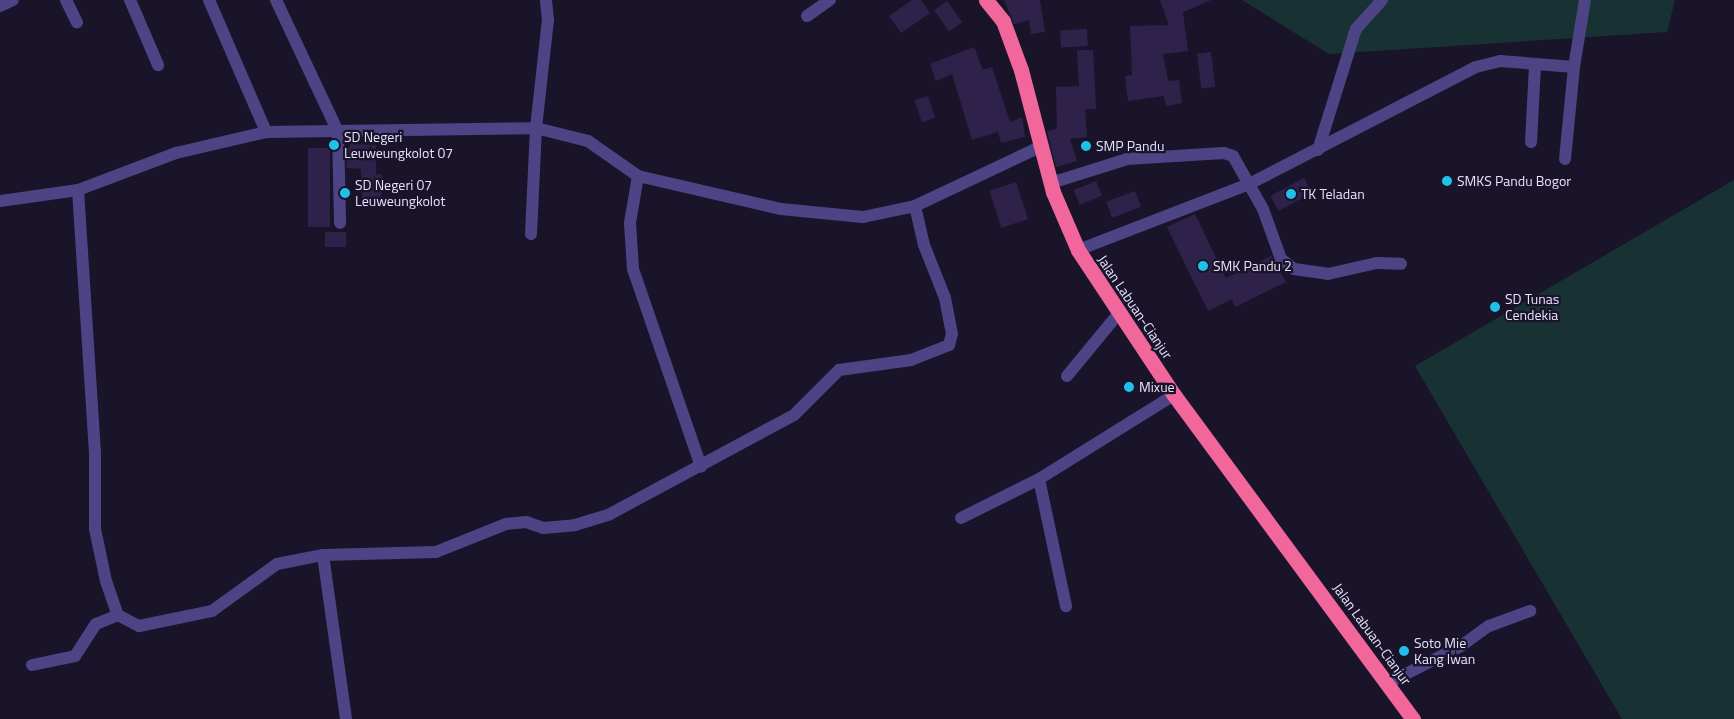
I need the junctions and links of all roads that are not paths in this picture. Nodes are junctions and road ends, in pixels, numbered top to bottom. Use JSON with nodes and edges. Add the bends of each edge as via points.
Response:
{"nodes":[{"id":1,"x":13,"y":0,"type":"edge"},
{"id":2,"x":66,"y":0,"type":"edge"},
{"id":3,"x":130,"y":0,"type":"edge"},
{"id":4,"x":208,"y":0,"type":"edge"},
{"id":5,"x":276,"y":0,"type":"edge"},
{"id":6,"x":546,"y":0,"type":"edge"},
{"id":7,"x":830,"y":0,"type":"edge"},
{"id":8,"x":986,"y":0,"type":"edge"},
{"id":9,"x":1382,"y":0,"type":"edge"},
{"id":10,"x":1586,"y":0,"type":"edge"},
{"id":11,"x":0,"y":6,"type":"edge"},
{"id":12,"x":807,"y":16,"type":"dead end"},
{"id":13,"x":78,"y":23,"type":"dead end"},
{"id":14,"x":158,"y":66,"type":"dead end"},
{"id":15,"x":1535,"y":66,"type":"junction"},
{"id":16,"x":1574,"y":67,"type":"junction"},
{"id":17,"x":536,"y":128,"type":"junction"},
{"id":18,"x":266,"y":132,"type":"junction"},
{"id":19,"x":338,"y":132,"type":"junction"},
{"id":20,"x":1531,"y":142,"type":"dead end"},
{"id":21,"x":1040,"y":147,"type":"junction"},
{"id":22,"x":1318,"y":150,"type":"junction"},
{"id":23,"x":1565,"y":159,"type":"dead end"},
{"id":24,"x":638,"y":176,"type":"junction"},
{"id":25,"x":1051,"y":183,"type":"junction"},
{"id":26,"x":1249,"y":184,"type":"junction"},
{"id":27,"x":78,"y":190,"type":"junction"},
{"id":28,"x":0,"y":201,"type":"edge"},
{"id":29,"x":915,"y":206,"type":"junction"},
{"id":30,"x":340,"y":223,"type":"dead end"},
{"id":31,"x":530,"y":234,"type":"dead end"},
{"id":32,"x":1078,"y":250,"type":"junction"},
{"id":33,"x":1401,"y":264,"type":"dead end"},
{"id":34,"x":1119,"y":313,"type":"junction"},
{"id":35,"x":1067,"y":376,"type":"dead end"},
{"id":36,"x":1174,"y":396,"type":"junction"},
{"id":37,"x":701,"y":468,"type":"junction"},
{"id":38,"x":1039,"y":479,"type":"junction"},
{"id":39,"x":961,"y":518,"type":"dead end"},
{"id":40,"x":323,"y":555,"type":"junction"},
{"id":41,"x":1066,"y":606,"type":"dead end"},
{"id":42,"x":1530,"y":611,"type":"dead end"},
{"id":43,"x":118,"y":615,"type":"junction"},
{"id":44,"x":32,"y":666,"type":"dead end"},
{"id":45,"x":1388,"y":682,"type":"junction"},
{"id":46,"x":346,"y":719,"type":"edge"},
{"id":47,"x":1413,"y":719,"type":"edge"}],
"edges":[{"from":1,"to":11,"type":"street"},
{"from":2,"to":13,"type":"street"},
{"from":3,"to":14,"type":"street"},
{"from":4,"to":18,"type":"street"},
{"from":5,"to":19,"type":"street"},
{"from":6,"to":17,"type":"street","via":[[548,20]]},
{"from":7,"to":12,"type":"street"},
{"from":8,"to":21,"type":"highway","name":"Jalan Labuan-Cianjur","via":[[1003,21],[1018,62]]},
{"from":9,"to":22,"type":"street","via":[[1356,29]]},
{"from":10,"to":16,"type":"street"},
{"from":15,"to":16,"type":"street"},
{"from":15,"to":20,"type":"street"},
{"from":15,"to":22,"type":"street","via":[[1500,61],[1476,67]]},
{"from":16,"to":23,"type":"street"},
{"from":17,"to":19,"type":"street"},
{"from":17,"to":24,"type":"street","via":[[588,141]]},
{"from":17,"to":31,"type":"street"},
{"from":18,"to":19,"type":"street"},
{"from":18,"to":27,"type":"street","via":[[176,154]]},
{"from":19,"to":30,"type":"street"},
{"from":21,"to":25,"type":"highway","name":"Jalan Labuan-Cianjur"},
{"from":21,"to":29,"type":"street"},
{"from":22,"to":26,"type":"street"},
{"from":24,"to":29,"type":"street","via":[[790,210],[863,217]]},
{"from":24,"to":37,"type":"street","via":[[630,223],[633,269]]},
{"from":25,"to":26,"type":"street","via":[[1128,159],[1224,153],[1233,156]]},
{"from":25,"to":32,"type":"highway","name":"Jalan Labuan-Cianjur"},
{"from":26,"to":32,"type":"street"},
{"from":26,"to":33,"type":"street","via":[[1263,209],[1281,259],[1294,269],[1328,274],[1376,263]]},
{"from":27,"to":28,"type":"street"},
{"from":27,"to":43,"type":"street","via":[[95,452],[96,528],[106,581]]},
{"from":29,"to":37,"type":"street","via":[[924,245],[945,298],[952,334],[949,344],[911,360],[839,370],[794,415]]},
{"from":32,"to":34,"type":"highway","name":"Jalan Labuan-Cianjur"},
{"from":34,"to":35,"type":"street"},
{"from":34,"to":36,"type":"highway","name":"Jalan Labuan-Cianjur"},
{"from":36,"to":38,"type":"street"},
{"from":36,"to":45,"type":"highway","name":"Jalan Labuan-Cianjur"},
{"from":37,"to":40,"type":"street","via":[[610,514],[575,525],[543,528],[526,522],[506,524],[436,552]]},
{"from":38,"to":39,"type":"street"},
{"from":38,"to":41,"type":"street"},
{"from":40,"to":43,"type":"street","via":[[277,564],[212,611],[139,626]]},
{"from":40,"to":46,"type":"street"},
{"from":42,"to":45,"type":"street","via":[[1489,626],[1461,646]]},
{"from":43,"to":44,"type":"street","via":[[96,624],[75,656]]},
{"from":45,"to":47,"type":"highway","name":"Jalan Labuan-Cianjur"}]}
